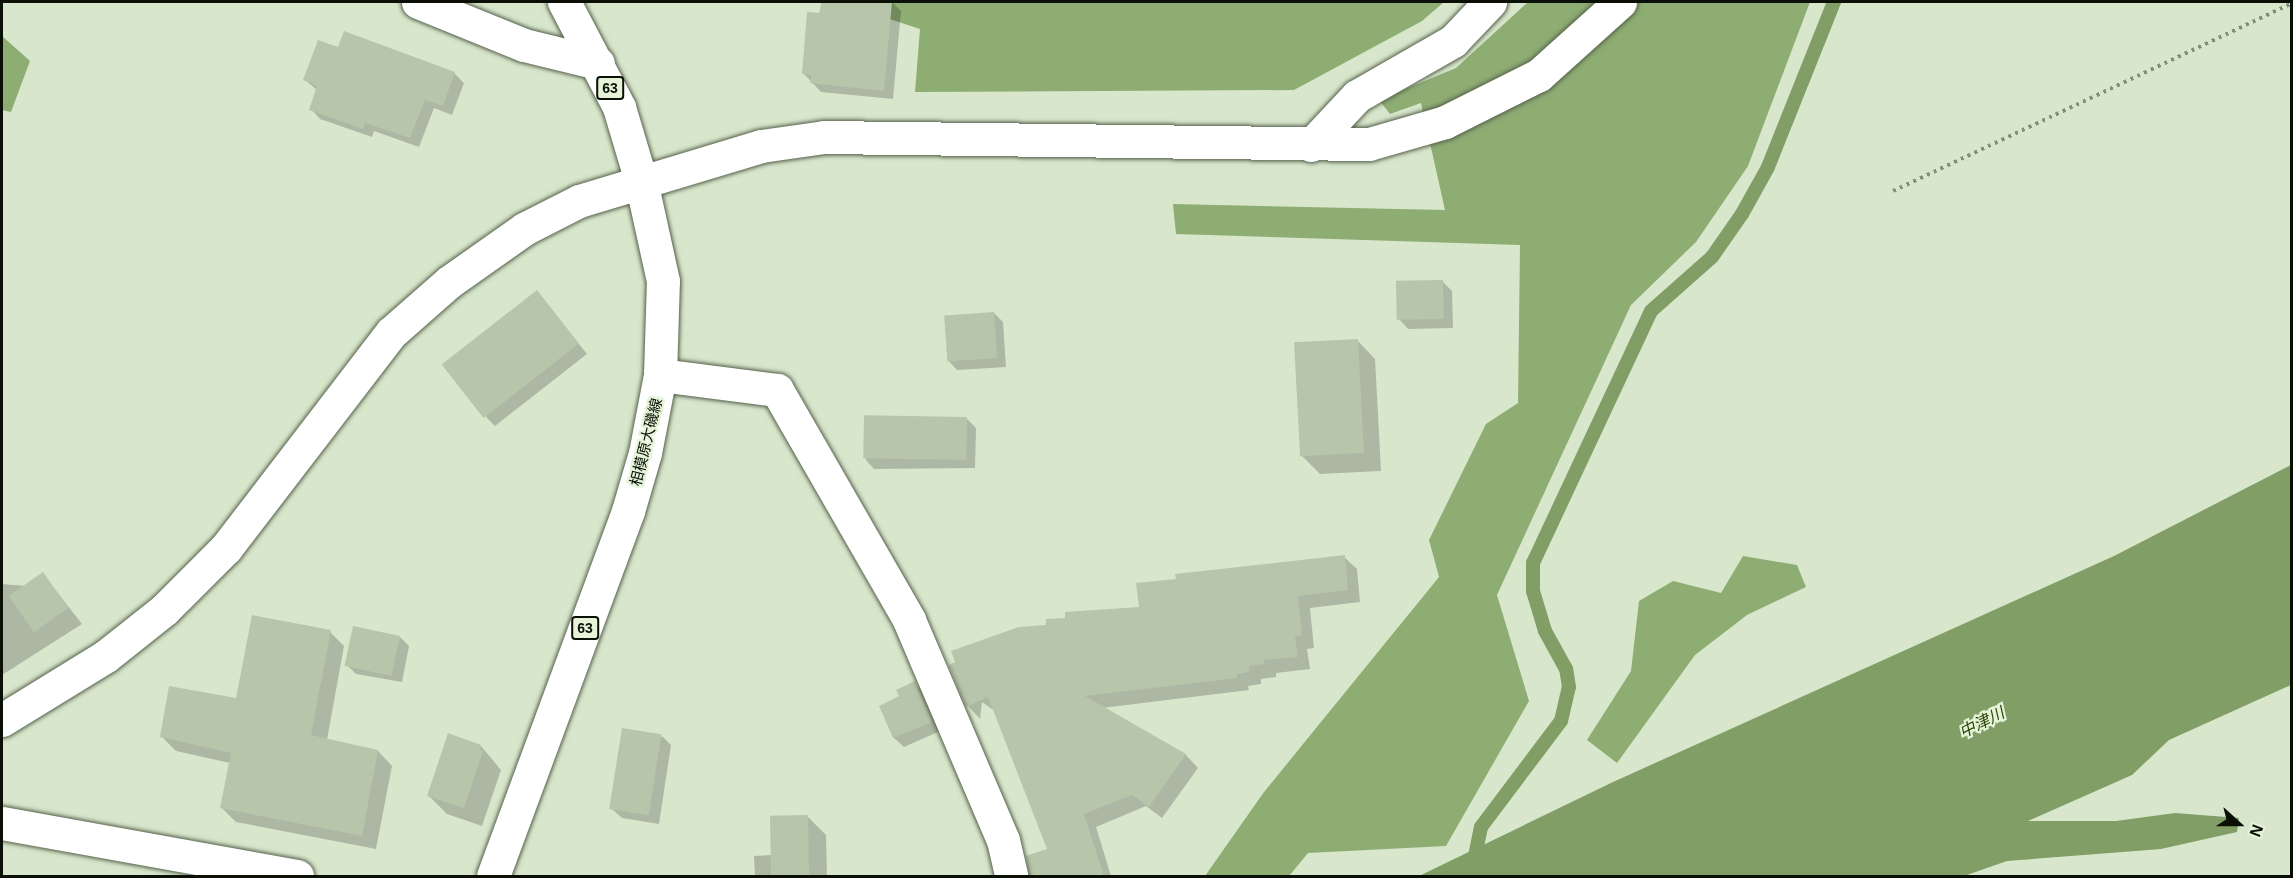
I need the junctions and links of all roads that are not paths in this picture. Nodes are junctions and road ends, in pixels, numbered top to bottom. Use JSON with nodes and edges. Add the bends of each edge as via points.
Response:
{"nodes":[{"id":1,"x":418,"y":2,"type":"edge"},
{"id":2,"x":564,"y":2,"type":"edge"},
{"id":3,"x":1490,"y":2,"type":"edge"},
{"id":4,"x":1620,"y":2,"type":"edge"},
{"id":5,"x":598,"y":63,"type":"junction"},
{"id":6,"x":1311,"y":145,"type":"junction"},
{"id":7,"x":641,"y":181,"type":"junction"},
{"id":8,"x":660,"y":375,"type":"junction"},
{"id":9,"x":2,"y":720,"type":"edge"},
{"id":10,"x":2,"y":823,"type":"edge"},
{"id":11,"x":297,"y":876,"type":"edge"},
{"id":12,"x":493,"y":876,"type":"edge"},
{"id":13,"x":1011,"y":876,"type":"edge"}],
"edges":[{"from":1,"to":5,"type":"street","via":[[524,45]]},
{"from":2,"to":5,"type":"street","name":"相模原大磯線","number":"63"},
{"from":3,"to":6,"type":"street","via":[[1453,41],[1357,96]]},
{"from":4,"to":6,"type":"street","via":[[1539,75],[1491,102],[1406,135],[1368,144]]},
{"from":5,"to":7,"type":"street","name":"相模原大磯線","number":"63","via":[[619,107]]},
{"from":6,"to":7,"type":"street","via":[[886,135],[824,137],[761,146]]},
{"from":7,"to":8,"type":"street","name":"相模原大磯線","number":"63","via":[[663,281]]},
{"from":7,"to":9,"type":"street","via":[[579,201],[531,226],[449,282],[391,333],[226,548],[165,609],[106,656]]},
{"from":8,"to":12,"type":"street","name":"相模原大磯線","number":"63","via":[[645,453],[628,511]]},
{"from":8,"to":13,"type":"street","via":[[777,390],[909,620],[1003,840]]},
{"from":10,"to":11,"type":"street"}]}
